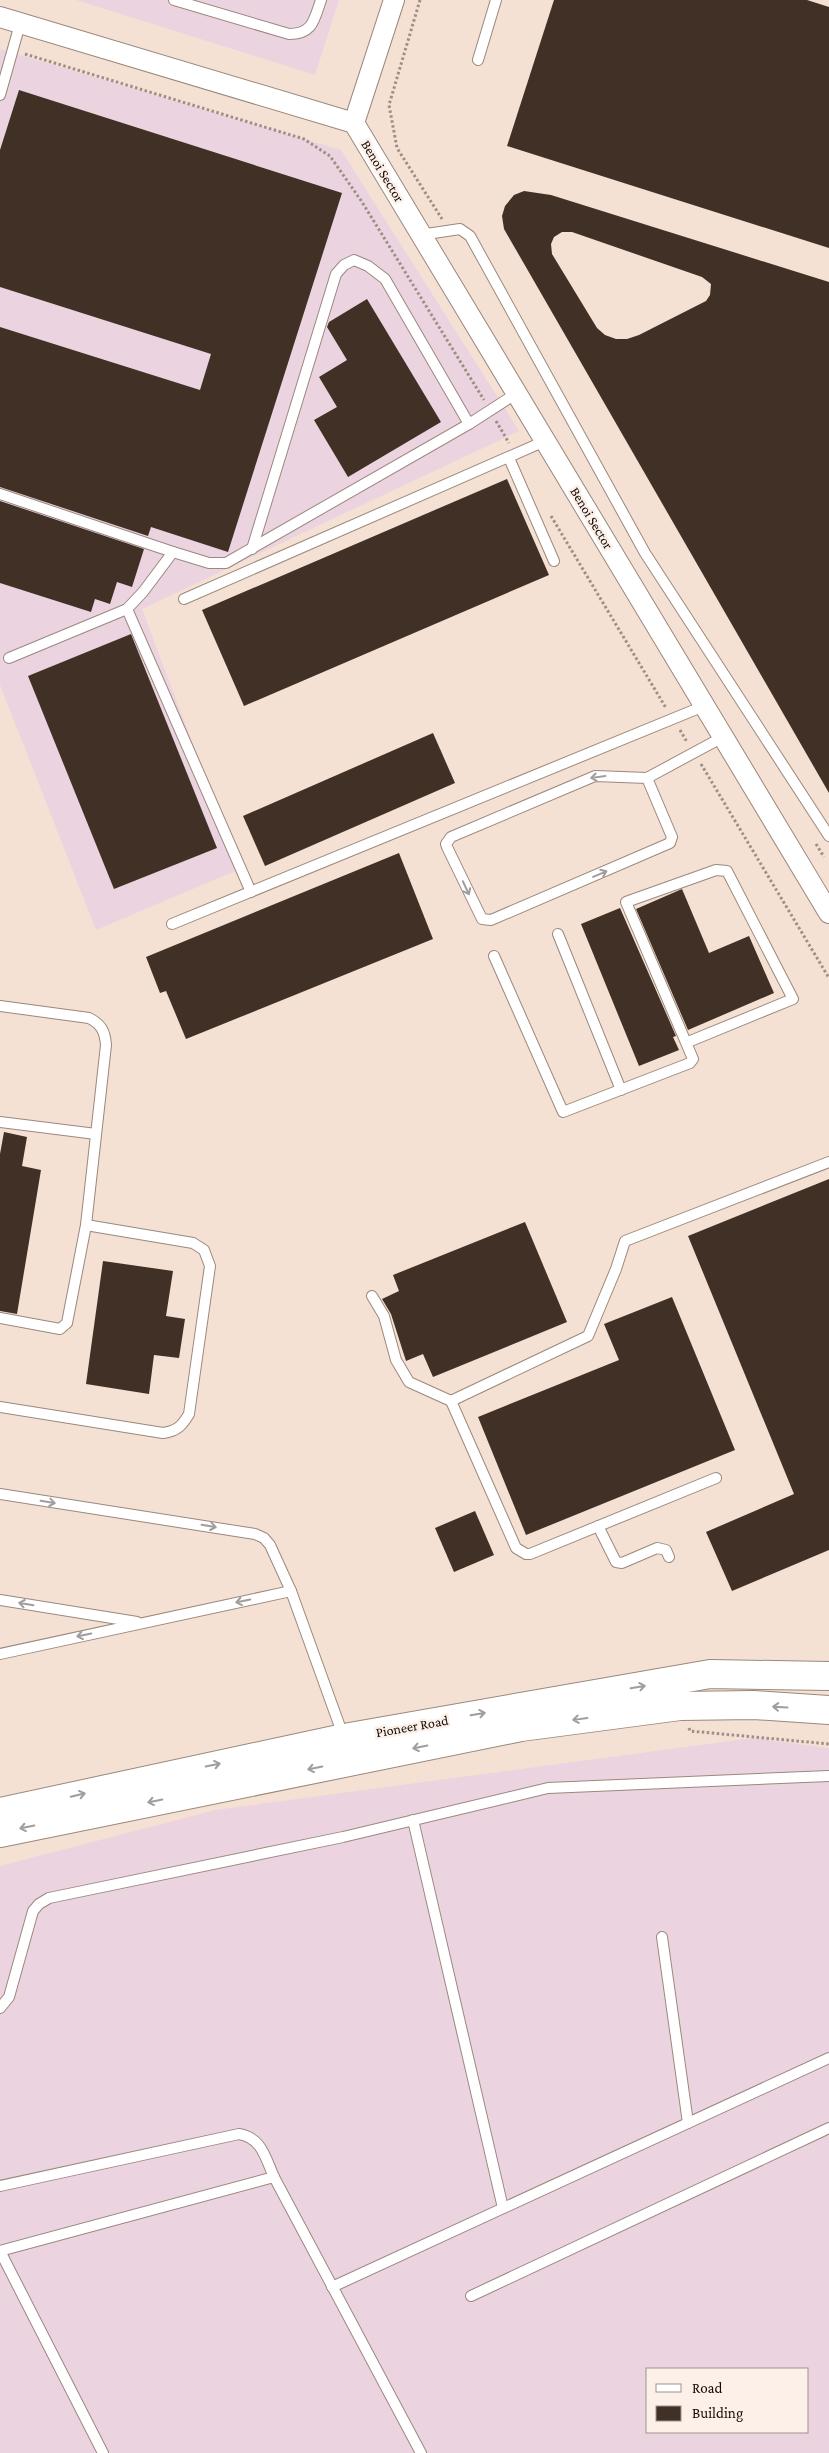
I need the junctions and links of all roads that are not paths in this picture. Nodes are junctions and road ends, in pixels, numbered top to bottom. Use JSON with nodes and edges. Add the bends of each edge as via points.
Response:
{"nodes":[{"id":1,"x":174,"y":0,"type":"edge"},
{"id":2,"x":320,"y":0,"type":"edge"},
{"id":3,"x":394,"y":0,"type":"edge"},
{"id":4,"x":496,"y":0,"type":"edge"},
{"id":5,"x":0,"y":17,"type":"edge"},
{"id":6,"x":20,"y":24,"type":"junction"},
{"id":7,"x":478,"y":60,"type":"dead end"},
{"id":8,"x":0,"y":95,"type":"edge"},
{"id":9,"x":354,"y":123,"type":"junction"},
{"id":10,"x":420,"y":235,"type":"junction"},
{"id":11,"x":517,"y":393,"type":"junction"},
{"id":12,"x":469,"y":424,"type":"junction"},
{"id":13,"x":545,"y":441,"type":"junction"},
{"id":14,"x":512,"y":456,"type":"junction"},
{"id":15,"x":0,"y":494,"type":"edge"},
{"id":16,"x":252,"y":549,"type":"junction"},
{"id":17,"x":173,"y":552,"type":"junction"},
{"id":18,"x":554,"y":562,"type":"dead end"},
{"id":19,"x":184,"y":599,"type":"dead end"},
{"id":20,"x":127,"y":609,"type":"junction"},
{"id":21,"x":8,"y":658,"type":"dead end"},
{"id":22,"x":704,"y":706,"type":"junction"},
{"id":23,"x":724,"y":737,"type":"junction"},
{"id":24,"x":647,"y":778,"type":"junction"},
{"id":25,"x":829,"y":836,"type":"edge"},
{"id":26,"x":251,"y":892,"type":"junction"},
{"id":27,"x":829,"y":912,"type":"edge"},
{"id":28,"x":172,"y":924,"type":"dead end"},
{"id":29,"x":558,"y":934,"type":"dead end"},
{"id":30,"x":494,"y":956,"type":"dead end"},
{"id":31,"x":0,"y":1006,"type":"edge"},
{"id":32,"x":688,"y":1042,"type":"junction"},
{"id":33,"x":621,"y":1090,"type":"junction"},
{"id":34,"x":0,"y":1122,"type":"edge"},
{"id":35,"x":96,"y":1134,"type":"junction"},
{"id":36,"x":829,"y":1162,"type":"edge"},
{"id":37,"x":86,"y":1225,"type":"junction"},
{"id":38,"x":372,"y":1296,"type":"dead end"},
{"id":39,"x":0,"y":1318,"type":"edge"},
{"id":40,"x":451,"y":1401,"type":"junction"},
{"id":41,"x":0,"y":1407,"type":"edge"},
{"id":42,"x":716,"y":1478,"type":"dead end"},
{"id":43,"x":0,"y":1494,"type":"edge"},
{"id":44,"x":598,"y":1526,"type":"junction"},
{"id":45,"x":668,"y":1557,"type":"dead end"},
{"id":46,"x":291,"y":1591,"type":"junction"},
{"id":47,"x":0,"y":1600,"type":"edge"},
{"id":48,"x":143,"y":1622,"type":"junction"},
{"id":49,"x":0,"y":1654,"type":"edge"},
{"id":50,"x":829,"y":1676,"type":"edge"},
{"id":51,"x":829,"y":1710,"type":"edge"},
{"id":52,"x":353,"y":1748,"type":"junction"},
{"id":53,"x":829,"y":1776,"type":"edge"},
{"id":54,"x":0,"y":1812,"type":"edge"},
{"id":55,"x":413,"y":1820,"type":"junction"},
{"id":56,"x":0,"y":1833,"type":"edge"},
{"id":57,"x":662,"y":1937,"type":"dead end"},
{"id":58,"x":0,"y":2008,"type":"edge"},
{"id":59,"x":829,"y":2058,"type":"edge"},
{"id":60,"x":688,"y":2123,"type":"junction"},
{"id":61,"x":829,"y":2128,"type":"edge"},
{"id":62,"x":274,"y":2177,"type":"junction"},
{"id":63,"x":0,"y":2186,"type":"edge"},
{"id":64,"x":502,"y":2208,"type":"junction"},
{"id":65,"x":0,"y":2251,"type":"edge"},
{"id":66,"x":332,"y":2287,"type":"junction"},
{"id":67,"x":471,"y":2296,"type":"dead end"},
{"id":68,"x":103,"y":2453,"type":"edge"},
{"id":69,"x":420,"y":2453,"type":"edge"}],
"edges":[{"from":1,"to":2,"type":"lane","via":[[289,34],[302,34],[310,28]]},
{"from":3,"to":9,"type":"street"},
{"from":4,"to":7,"type":"lane"},
{"from":5,"to":6,"type":"street"},
{"from":6,"to":8,"type":"lane"},
{"from":6,"to":9,"type":"street"},
{"from":9,"to":10,"type":"street","name":"Benoi Sector"},
{"from":10,"to":11,"type":"street","name":"Benoi Sector"},
{"from":10,"to":25,"type":"lane","via":[[460,229],[470,236],[645,553]]},
{"from":11,"to":12,"type":"lane"},
{"from":11,"to":13,"type":"street","name":"Benoi Sector"},
{"from":12,"to":16,"type":"lane"},
{"from":12,"to":16,"type":"lane","via":[[385,279],[354,260],[344,265],[336,274]]},
{"from":13,"to":14,"type":"lane"},
{"from":13,"to":22,"type":"street","name":"Benoi Sector"},
{"from":14,"to":18,"type":"lane"},
{"from":14,"to":19,"type":"lane"},
{"from":15,"to":17,"type":"lane"},
{"from":16,"to":17,"type":"lane","via":[[226,563],[210,563]]},
{"from":17,"to":20,"type":"lane"},
{"from":20,"to":21,"type":"lane"},
{"from":20,"to":26,"type":"lane"},
{"from":22,"to":23,"type":"street","name":"Benoi Sector"},
{"from":22,"to":26,"type":"lane"},
{"from":23,"to":24,"type":"lane"},
{"from":23,"to":27,"type":"street","name":"Benoi Sector"},
{"from":24,"to":24,"type":"lane","one_way":true,"via":[[595,776],[451,837],[447,847],[482,919],[491,920],[670,843],[672,837]]},
{"from":26,"to":28,"type":"lane"},
{"from":29,"to":33,"type":"lane"},
{"from":30,"to":33,"type":"lane","via":[[563,1112]]},
{"from":31,"to":35,"type":"lane","via":[[89,1018],[103,1029],[106,1045]]},
{"from":32,"to":32,"type":"lane","via":[[626,902],[721,869],[731,876],[793,998]]},
{"from":32,"to":33,"type":"lane","via":[[694,1057],[690,1063]]},
{"from":34,"to":35,"type":"lane"},
{"from":35,"to":37,"type":"lane"},
{"from":36,"to":40,"type":"lane","via":[[625,1240],[588,1336]]},
{"from":37,"to":39,"type":"lane","via":[[65,1327],[60,1329]]},
{"from":37,"to":41,"type":"lane","via":[[193,1243],[204,1250],[210,1266],[189,1414],[173,1432],[163,1433]]},
{"from":38,"to":40,"type":"lane","via":[[384,1316],[396,1360],[409,1382]]},
{"from":40,"to":44,"type":"lane","via":[[519,1551],[530,1554]]},
{"from":42,"to":44,"type":"lane"},
{"from":43,"to":46,"type":"lane","one_way":true,"via":[[255,1534],[270,1545]]},
{"from":44,"to":45,"type":"lane","via":[[614,1560],[619,1563],[657,1548],[666,1550]]},
{"from":46,"to":48,"type":"lane","one_way":true},
{"from":46,"to":52,"type":"lane"},
{"from":48,"to":47,"type":"lane","one_way":true},
{"from":48,"to":49,"type":"lane","one_way":true},
{"from":52,"to":50,"type":"main road","name":"Pioneer Road","one_way":true,"via":[[710,1674]]},
{"from":51,"to":52,"type":"main road","name":"Pioneer Road","one_way":true,"via":[[754,1705],[680,1706]]},
{"from":54,"to":52,"type":"main road","name":"Pioneer Road","one_way":true},
{"from":52,"to":56,"type":"main road","name":"Pioneer Road","one_way":true},
{"from":53,"to":55,"type":"lane","via":[[548,1788]]},
{"from":55,"to":58,"type":"lane","via":[[49,1898],[33,1911],[9,1997]]},
{"from":55,"to":64,"type":"lane"},
{"from":57,"to":60,"type":"lane"},
{"from":59,"to":60,"type":"lane"},
{"from":60,"to":64,"type":"lane"},
{"from":61,"to":67,"type":"lane"},
{"from":62,"to":63,"type":"lane","via":[[260,2144],[239,2134]]},
{"from":62,"to":65,"type":"lane"},
{"from":62,"to":66,"type":"lane"},
{"from":64,"to":66,"type":"lane"},
{"from":65,"to":68,"type":"lane"},
{"from":66,"to":69,"type":"lane"}]}
